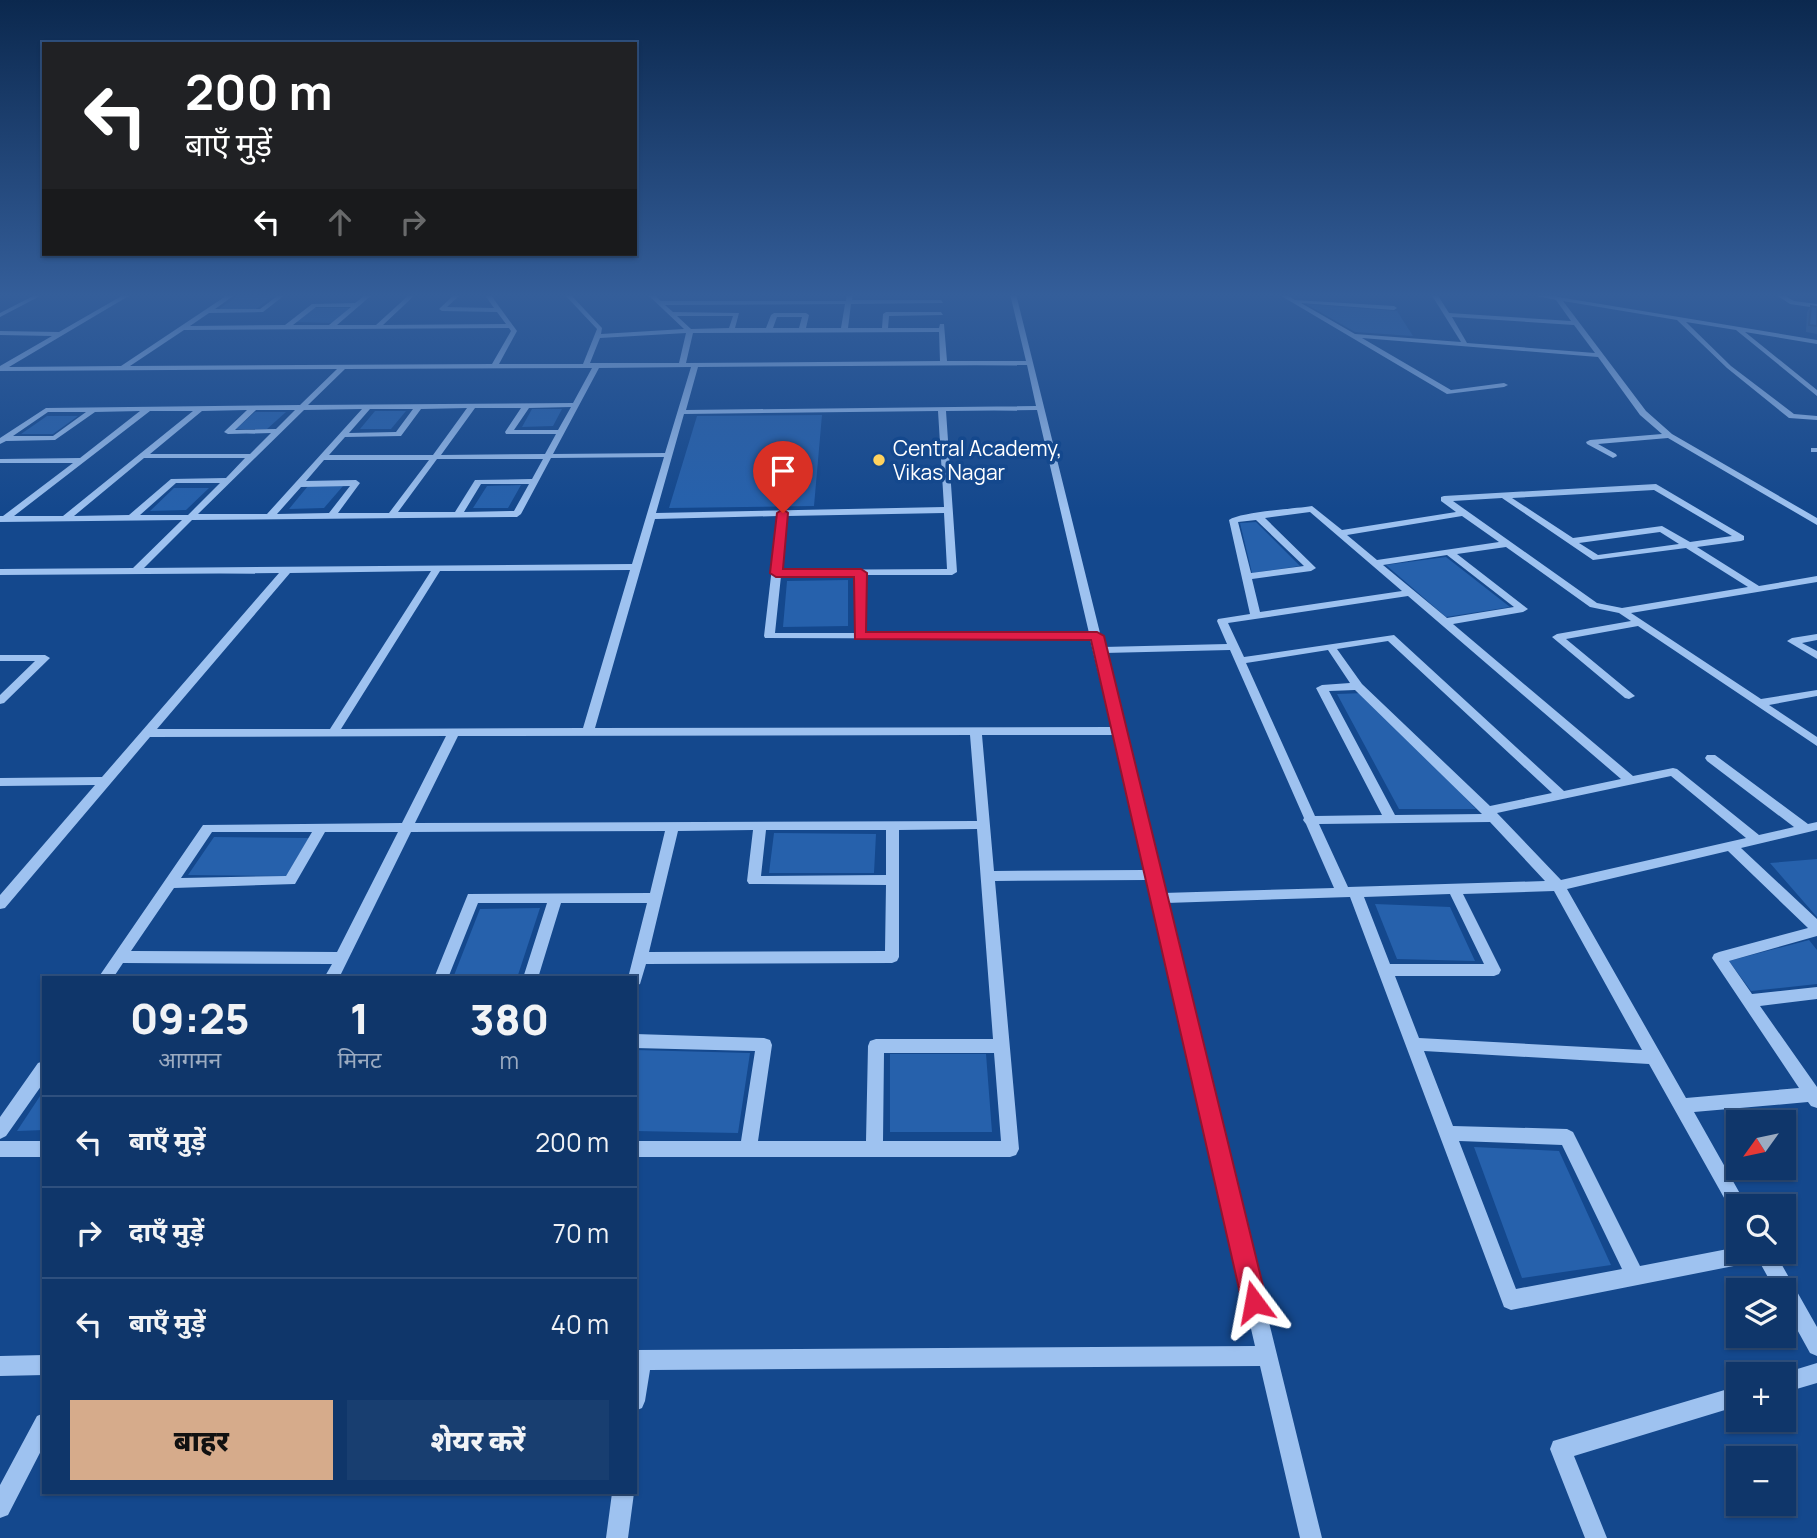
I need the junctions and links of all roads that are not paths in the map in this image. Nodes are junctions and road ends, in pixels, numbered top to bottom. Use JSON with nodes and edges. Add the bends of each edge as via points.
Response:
{"nodes":[{"id":1,"x":597,"y":365,"type":"edge"},
{"id":2,"x":695,"y":365,"type":"edge"},
{"id":3,"x":126,"y":366,"type":"edge"},
{"id":4,"x":494,"y":366,"type":"joint"},
{"id":5,"x":515,"y":366,"type":"edge"},
{"id":6,"x":1031,"y":366,"type":"edge"},
{"id":7,"x":1405,"y":366,"type":"edge"},
{"id":8,"x":1608,"y":366,"type":"edge"},
{"id":9,"x":1728,"y":366,"type":"edge"},
{"id":10,"x":1783,"y":366,"type":"edge"},
{"id":11,"x":343,"y":367,"type":"junction"},
{"id":12,"x":123,"y":368,"type":"junction"},
{"id":13,"x":0,"y":369,"type":"edge"},
{"id":14,"x":1504,"y":386,"type":"dead end"},
{"id":15,"x":1817,"y":394,"type":"edge"},
{"id":16,"x":575,"y":405,"type":"junction"},
{"id":17,"x":526,"y":406,"type":"junction"},
{"id":18,"x":368,"y":407,"type":"junction"},
{"id":19,"x":418,"y":407,"type":"junction"},
{"id":20,"x":472,"y":407,"type":"junction"},
{"id":21,"x":301,"y":408,"type":"junction"},
{"id":22,"x":1041,"y":408,"type":"junction"},
{"id":23,"x":200,"y":409,"type":"junction"},
{"id":24,"x":253,"y":409,"type":"junction"},
{"id":25,"x":942,"y":409,"type":"junction"},
{"id":26,"x":94,"y":410,"type":"junction"},
{"id":27,"x":147,"y":410,"type":"junction"},
{"id":28,"x":682,"y":412,"type":"junction"},
{"id":29,"x":1817,"y":418,"type":"edge"},
{"id":30,"x":277,"y":431,"type":"junction"},
{"id":31,"x":561,"y":432,"type":"junction"},
{"id":32,"x":343,"y":435,"type":"junction"},
{"id":33,"x":1669,"y":436,"type":"junction"},
{"id":34,"x":2,"y":441,"type":"edge"},
{"id":35,"x":669,"y":455,"type":"junction"},
{"id":36,"x":143,"y":456,"type":"junction"},
{"id":37,"x":253,"y":456,"type":"junction"},
{"id":38,"x":548,"y":456,"type":"junction"},
{"id":39,"x":1613,"y":456,"type":"dead end"},
{"id":40,"x":435,"y":457,"type":"junction"},
{"id":41,"x":322,"y":458,"type":"junction"},
{"id":42,"x":81,"y":460,"type":"junction"},
{"id":43,"x":0,"y":461,"type":"edge"},
{"id":44,"x":228,"y":480,"type":"junction"},
{"id":45,"x":535,"y":481,"type":"junction"},
{"id":46,"x":299,"y":484,"type":"junction"},
{"id":47,"x":1504,"y":495,"type":"junction"},
{"id":48,"x":947,"y":510,"type":"junction"},
{"id":49,"x":783,"y":513,"type":"junction"},
{"id":50,"x":1464,"y":513,"type":"junction"},
{"id":51,"x":458,"y":514,"type":"junction"},
{"id":52,"x":393,"y":515,"type":"junction"},
{"id":53,"x":270,"y":516,"type":"junction"},
{"id":54,"x":331,"y":516,"type":"junction"},
{"id":55,"x":651,"y":516,"type":"junction"},
{"id":56,"x":1257,"y":516,"type":"junction"},
{"id":57,"x":190,"y":517,"type":"junction"},
{"id":58,"x":131,"y":518,"type":"junction"},
{"id":59,"x":2,"y":519,"type":"edge"},
{"id":60,"x":66,"y":519,"type":"junction"},
{"id":61,"x":1817,"y":522,"type":"edge"},
{"id":62,"x":1340,"y":533,"type":"junction"},
{"id":63,"x":1571,"y":541,"type":"junction"},
{"id":64,"x":1508,"y":544,"type":"junction"},
{"id":65,"x":1688,"y":545,"type":"junction"},
{"id":66,"x":1450,"y":553,"type":"junction"},
{"id":67,"x":1376,"y":563,"type":"junction"},
{"id":68,"x":636,"y":567,"type":"junction"},
{"id":69,"x":437,"y":569,"type":"junction"},
{"id":70,"x":287,"y":570,"type":"junction"},
{"id":71,"x":135,"y":571,"type":"junction"},
{"id":72,"x":0,"y":572,"type":"edge"},
{"id":73,"x":776,"y":573,"type":"junction"},
{"id":74,"x":861,"y":573,"type":"junction"},
{"id":75,"x":1247,"y":577,"type":"junction"},
{"id":76,"x":1816,"y":580,"type":"edge"},
{"id":77,"x":1758,"y":589,"type":"junction"},
{"id":78,"x":1411,"y":593,"type":"junction"},
{"id":79,"x":1622,"y":611,"type":"junction"},
{"id":80,"x":1256,"y":616,"type":"junction"},
{"id":81,"x":1444,"y":622,"type":"junction"},
{"id":82,"x":1640,"y":623,"type":"junction"},
{"id":83,"x":859,"y":636,"type":"junction"},
{"id":84,"x":1817,"y":636,"type":"edge"},
{"id":85,"x":1098,"y":643,"type":"junction"},
{"id":86,"x":1234,"y":647,"type":"junction"},
{"id":87,"x":1331,"y":647,"type":"junction"},
{"id":88,"x":1817,"y":656,"type":"edge"},
{"id":89,"x":0,"y":657,"type":"edge"},
{"id":90,"x":1240,"y":662,"type":"junction"},
{"id":91,"x":1358,"y":686,"type":"junction"},
{"id":92,"x":1817,"y":693,"type":"edge"},
{"id":93,"x":1629,"y":696,"type":"dead end"},
{"id":94,"x":0,"y":701,"type":"edge"},
{"id":95,"x":1760,"y":704,"type":"junction"},
{"id":96,"x":976,"y":731,"type":"junction"},
{"id":97,"x":1119,"y":731,"type":"junction"},
{"id":98,"x":588,"y":732,"type":"junction"},
{"id":99,"x":146,"y":733,"type":"junction"},
{"id":100,"x":333,"y":733,"type":"junction"},
{"id":101,"x":454,"y":733,"type":"junction"},
{"id":102,"x":1817,"y":742,"type":"edge"},
{"id":103,"x":1711,"y":758,"type":"dead end"},
{"id":104,"x":105,"y":781,"type":"junction"},
{"id":105,"x":1630,"y":781,"type":"junction"},
{"id":106,"x":0,"y":782,"type":"edge"},
{"id":107,"x":1561,"y":795,"type":"junction"},
{"id":108,"x":1490,"y":814,"type":"junction"},
{"id":109,"x":1391,"y":819,"type":"junction"},
{"id":110,"x":1309,"y":820,"type":"junction"},
{"id":111,"x":984,"y":825,"type":"junction"},
{"id":112,"x":760,"y":826,"type":"junction"},
{"id":113,"x":892,"y":826,"type":"junction"},
{"id":114,"x":673,"y":827,"type":"junction"},
{"id":115,"x":321,"y":828,"type":"junction"},
{"id":116,"x":407,"y":828,"type":"junction"},
{"id":117,"x":1812,"y":828,"type":"edge"},
{"id":118,"x":1757,"y":840,"type":"junction"},
{"id":119,"x":1730,"y":846,"type":"junction"},
{"id":120,"x":1153,"y":875,"type":"junction"},
{"id":121,"x":988,"y":876,"type":"junction"},
{"id":122,"x":892,"y":880,"type":"junction"},
{"id":123,"x":171,"y":883,"type":"junction"},
{"id":124,"x":1558,"y":886,"type":"junction"},
{"id":125,"x":1454,"y":889,"type":"junction"},
{"id":126,"x":1349,"y":892,"type":"junction"},
{"id":127,"x":556,"y":898,"type":"junction"},
{"id":128,"x":656,"y":898,"type":"junction"},
{"id":129,"x":1158,"y":898,"type":"junction"},
{"id":130,"x":0,"y":904,"type":"edge"},
{"id":131,"x":1817,"y":930,"type":"edge"},
{"id":132,"x":120,"y":957,"type":"junction"},
{"id":133,"x":342,"y":958,"type":"junction"},
{"id":134,"x":640,"y":958,"type":"junction"},
{"id":135,"x":1385,"y":970,"type":"junction"},
{"id":136,"x":106,"y":976,"type":"edge"},
{"id":137,"x":333,"y":976,"type":"edge"},
{"id":138,"x":442,"y":976,"type":"edge"},
{"id":139,"x":531,"y":976,"type":"edge"},
{"id":140,"x":636,"y":976,"type":"edge"},
{"id":141,"x":1817,"y":993,"type":"edge"},
{"id":142,"x":1748,"y":1001,"type":"junction"},
{"id":143,"x":637,"y":1041,"type":"edge"},
{"id":144,"x":1413,"y":1044,"type":"junction"},
{"id":145,"x":1001,"y":1046,"type":"junction"},
{"id":146,"x":1654,"y":1057,"type":"junction"},
{"id":147,"x":42,"y":1071,"type":"edge"},
{"id":148,"x":1815,"y":1096,"type":"edge"},
{"id":149,"x":1682,"y":1106,"type":"junction"},
{"id":150,"x":0,"y":1131,"type":"edge"},
{"id":151,"x":1447,"y":1133,"type":"junction"},
{"id":152,"x":0,"y":1149,"type":"edge"},
{"id":153,"x":42,"y":1149,"type":"edge"},
{"id":154,"x":637,"y":1149,"type":"edge"},
{"id":155,"x":748,"y":1149,"type":"junction"},
{"id":156,"x":874,"y":1149,"type":"junction"},
{"id":157,"x":1731,"y":1194,"type":"edge"},
{"id":158,"x":1726,"y":1258,"type":"edge"},
{"id":159,"x":1771,"y":1264,"type":"edge"},
{"id":160,"x":1635,"y":1275,"type":"junction"},
{"id":161,"x":1817,"y":1346,"type":"edge"},
{"id":162,"x":1267,"y":1356,"type":"junction"},
{"id":163,"x":638,"y":1360,"type":"edge"},
{"id":164,"x":42,"y":1365,"type":"edge"},
{"id":165,"x":0,"y":1366,"type":"edge"},
{"id":166,"x":1817,"y":1373,"type":"edge"},
{"id":167,"x":1796,"y":1379,"type":"edge"},
{"id":168,"x":1726,"y":1400,"type":"edge"},
{"id":169,"x":42,"y":1427,"type":"edge"},
{"id":170,"x":623,"y":1494,"type":"edge"},
{"id":171,"x":0,"y":1507,"type":"edge"},
{"id":172,"x":617,"y":1538,"type":"edge"},
{"id":173,"x":1311,"y":1538,"type":"edge"},
{"id":174,"x":1596,"y":1538,"type":"edge"}],
"edges":[{"from":1,"to":16,"type":"street"},
{"from":2,"to":28,"type":"street"},
{"from":3,"to":12,"type":"street"},
{"from":4,"to":5,"type":"street"},
{"from":4,"to":11,"type":"street"},
{"from":6,"to":22,"type":"street"},
{"from":7,"to":14,"type":"street","via":[[1450,392]]},
{"from":8,"to":33,"type":"street","via":[[1643,413]]},
{"from":9,"to":29,"type":"street","via":[[1792,416]]},
{"from":10,"to":15,"type":"street"},
{"from":11,"to":12,"type":"street"},
{"from":11,"to":21,"type":"street"},
{"from":12,"to":13,"type":"street"},
{"from":16,"to":17,"type":"street"},
{"from":16,"to":31,"type":"street"},
{"from":17,"to":20,"type":"street"},
{"from":17,"to":31,"type":"street","via":[[509,432]]},
{"from":18,"to":19,"type":"street"},
{"from":18,"to":21,"type":"street"},
{"from":18,"to":32,"type":"street"},
{"from":19,"to":20,"type":"street"},
{"from":19,"to":32,"type":"street","via":[[398,434]]},
{"from":20,"to":40,"type":"street"},
{"from":21,"to":24,"type":"street"},
{"from":21,"to":30,"type":"street"},
{"from":22,"to":25,"type":"street"},
{"from":22,"to":85,"type":"street"},
{"from":23,"to":24,"type":"street"},
{"from":23,"to":27,"type":"street"},
{"from":23,"to":36,"type":"street"},
{"from":24,"to":30,"type":"street","via":[[228,432]]},
{"from":25,"to":28,"type":"street"},
{"from":25,"to":48,"type":"street"},
{"from":26,"to":27,"type":"street"},
{"from":26,"to":34,"type":"street","via":[[55,438]]},
{"from":26,"to":34,"type":"street","via":[[46,410]]},
{"from":27,"to":42,"type":"street"},
{"from":28,"to":35,"type":"street"},
{"from":30,"to":37,"type":"street"},
{"from":31,"to":38,"type":"street"},
{"from":32,"to":41,"type":"street"},
{"from":33,"to":39,"type":"street","via":[[1590,442]]},
{"from":33,"to":61,"type":"street"},
{"from":35,"to":38,"type":"street"},
{"from":35,"to":55,"type":"street"},
{"from":36,"to":37,"type":"street"},
{"from":36,"to":60,"type":"street"},
{"from":37,"to":44,"type":"street"},
{"from":38,"to":40,"type":"street"},
{"from":38,"to":45,"type":"street"},
{"from":40,"to":41,"type":"street"},
{"from":40,"to":52,"type":"street"},
{"from":41,"to":46,"type":"street"},
{"from":42,"to":43,"type":"street"},
{"from":42,"to":59,"type":"street"},
{"from":44,"to":57,"type":"street"},
{"from":44,"to":58,"type":"street","via":[[174,481]]},
{"from":45,"to":51,"type":"street","via":[[478,482]]},
{"from":45,"to":51,"type":"street","via":[[517,514]]},
{"from":46,"to":53,"type":"street"},
{"from":46,"to":54,"type":"street","via":[[356,483]]},
{"from":47,"to":50,"type":"street","via":[[1444,499]]},
{"from":47,"to":63,"type":"street"},
{"from":47,"to":65,"type":"street","via":[[1656,487],[1741,538]]},
{"from":48,"to":49,"type":"street"},
{"from":48,"to":74,"type":"street","via":[[952,572]]},
{"from":49,"to":55,"type":"street"},
{"from":49,"to":73,"type":"street"},
{"from":50,"to":62,"type":"street"},
{"from":50,"to":64,"type":"street"},
{"from":51,"to":52,"type":"street"},
{"from":52,"to":54,"type":"street"},
{"from":53,"to":54,"type":"street"},
{"from":53,"to":57,"type":"street"},
{"from":55,"to":68,"type":"street"},
{"from":56,"to":62,"type":"street","via":[[1312,509]]},
{"from":56,"to":75,"type":"street","via":[[1233,520]]},
{"from":56,"to":75,"type":"street","via":[[1311,568]]},
{"from":57,"to":58,"type":"street"},
{"from":57,"to":71,"type":"street"},
{"from":58,"to":60,"type":"street"},
{"from":59,"to":60,"type":"street"},
{"from":62,"to":67,"type":"street"},
{"from":63,"to":65,"type":"street","via":[[1662,529]]},
{"from":63,"to":65,"type":"street","via":[[1596,558]]},
{"from":64,"to":66,"type":"street"},
{"from":64,"to":79,"type":"street","via":[[1594,605]]},
{"from":65,"to":77,"type":"street"},
{"from":66,"to":67,"type":"street"},
{"from":66,"to":81,"type":"street","via":[[1523,609]]},
{"from":67,"to":78,"type":"street"},
{"from":68,"to":69,"type":"street"},
{"from":68,"to":98,"type":"street"},
{"from":69,"to":70,"type":"street"},
{"from":69,"to":100,"type":"street"},
{"from":70,"to":71,"type":"street"},
{"from":70,"to":99,"type":"street"},
{"from":71,"to":72,"type":"street"},
{"from":73,"to":74,"type":"street"},
{"from":73,"to":83,"type":"street","via":[[769,636]]},
{"from":74,"to":83,"type":"street"},
{"from":75,"to":80,"type":"street"},
{"from":76,"to":77,"type":"street"},
{"from":77,"to":79,"type":"street"},
{"from":78,"to":80,"type":"street"},
{"from":78,"to":81,"type":"street"},
{"from":79,"to":82,"type":"street"},
{"from":80,"to":86,"type":"street","via":[[1222,621]]},
{"from":81,"to":105,"type":"street"},
{"from":82,"to":93,"type":"street","via":[[1557,637]]},
{"from":82,"to":95,"type":"street"},
{"from":83,"to":85,"type":"street"},
{"from":84,"to":88,"type":"street","via":[[1792,641]]},
{"from":85,"to":86,"type":"street"},
{"from":85,"to":97,"type":"street"},
{"from":86,"to":90,"type":"street"},
{"from":87,"to":90,"type":"street"},
{"from":87,"to":91,"type":"street"},
{"from":87,"to":107,"type":"street","via":[[1390,637]]},
{"from":89,"to":94,"type":"street","via":[[45,658]]},
{"from":90,"to":110,"type":"street"},
{"from":91,"to":108,"type":"street"},
{"from":91,"to":109,"type":"street","via":[[1322,688]]},
{"from":92,"to":95,"type":"street"},
{"from":95,"to":102,"type":"street"},
{"from":96,"to":97,"type":"street"},
{"from":96,"to":98,"type":"street"},
{"from":96,"to":111,"type":"street"},
{"from":97,"to":120,"type":"street"},
{"from":98,"to":101,"type":"street"},
{"from":99,"to":100,"type":"street"},
{"from":99,"to":104,"type":"street"},
{"from":100,"to":101,"type":"street"},
{"from":101,"to":116,"type":"street"},
{"from":103,"to":117,"type":"street"},
{"from":104,"to":106,"type":"street"},
{"from":104,"to":130,"type":"street"},
{"from":105,"to":107,"type":"street"},
{"from":105,"to":118,"type":"street","via":[[1673,772]]},
{"from":107,"to":108,"type":"street"},
{"from":108,"to":109,"type":"street"},
{"from":108,"to":124,"type":"street"},
{"from":109,"to":110,"type":"street"},
{"from":110,"to":126,"type":"street"},
{"from":111,"to":113,"type":"street"},
{"from":111,"to":121,"type":"street"},
{"from":112,"to":113,"type":"street"},
{"from":112,"to":114,"type":"street"},
{"from":112,"to":122,"type":"street","via":[[754,881]]},
{"from":113,"to":122,"type":"street"},
{"from":114,"to":116,"type":"street"},
{"from":114,"to":128,"type":"street"},
{"from":115,"to":116,"type":"street"},
{"from":115,"to":123,"type":"street","via":[[208,828]]},
{"from":115,"to":123,"type":"street","via":[[290,881]]},
{"from":116,"to":133,"type":"street"},
{"from":117,"to":118,"type":"street"},
{"from":118,"to":119,"type":"street"},
{"from":119,"to":124,"type":"street"},
{"from":119,"to":131,"type":"street"},
{"from":120,"to":121,"type":"street"},
{"from":120,"to":129,"type":"street"},
{"from":121,"to":145,"type":"street"},
{"from":122,"to":134,"type":"street","via":[[892,957]]},
{"from":123,"to":132,"type":"street"},
{"from":124,"to":125,"type":"street"},
{"from":124,"to":146,"type":"street"},
{"from":125,"to":126,"type":"street"},
{"from":125,"to":135,"type":"street","via":[[1494,970]]},
{"from":126,"to":129,"type":"street"},
{"from":126,"to":135,"type":"street"},
{"from":127,"to":128,"type":"street"},
{"from":127,"to":138,"type":"street","via":[[473,898]]},
{"from":127,"to":139,"type":"street"},
{"from":128,"to":134,"type":"street"},
{"from":129,"to":162,"type":"street"},
{"from":131,"to":142,"type":"street","via":[[1719,958]]},
{"from":132,"to":133,"type":"street"},
{"from":132,"to":136,"type":"street"},
{"from":133,"to":137,"type":"street"},
{"from":134,"to":140,"type":"street"},
{"from":135,"to":144,"type":"street"},
{"from":141,"to":142,"type":"street"},
{"from":142,"to":148,"type":"street"},
{"from":143,"to":155,"type":"street","via":[[764,1045]]},
{"from":144,"to":146,"type":"street"},
{"from":144,"to":151,"type":"street"},
{"from":145,"to":156,"type":"street","via":[[876,1046]]},
{"from":145,"to":156,"type":"street","via":[[1010,1149]]},
{"from":146,"to":149,"type":"street"},
{"from":147,"to":150,"type":"street"},
{"from":148,"to":149,"type":"street"},
{"from":149,"to":157,"type":"street"},
{"from":151,"to":160,"type":"street","via":[[1567,1137]]},
{"from":151,"to":160,"type":"street","via":[[1511,1300]]},
{"from":152,"to":153,"type":"street"},
{"from":154,"to":155,"type":"street"},
{"from":155,"to":156,"type":"street"},
{"from":158,"to":160,"type":"street"},
{"from":159,"to":161,"type":"street"},
{"from":162,"to":163,"type":"street"},
{"from":162,"to":173,"type":"street"},
{"from":164,"to":165,"type":"street"},
{"from":166,"to":167,"type":"street"},
{"from":168,"to":174,"type":"street","via":[[1561,1449]]},
{"from":169,"to":171,"type":"street"},
{"from":170,"to":172,"type":"street"}]}
